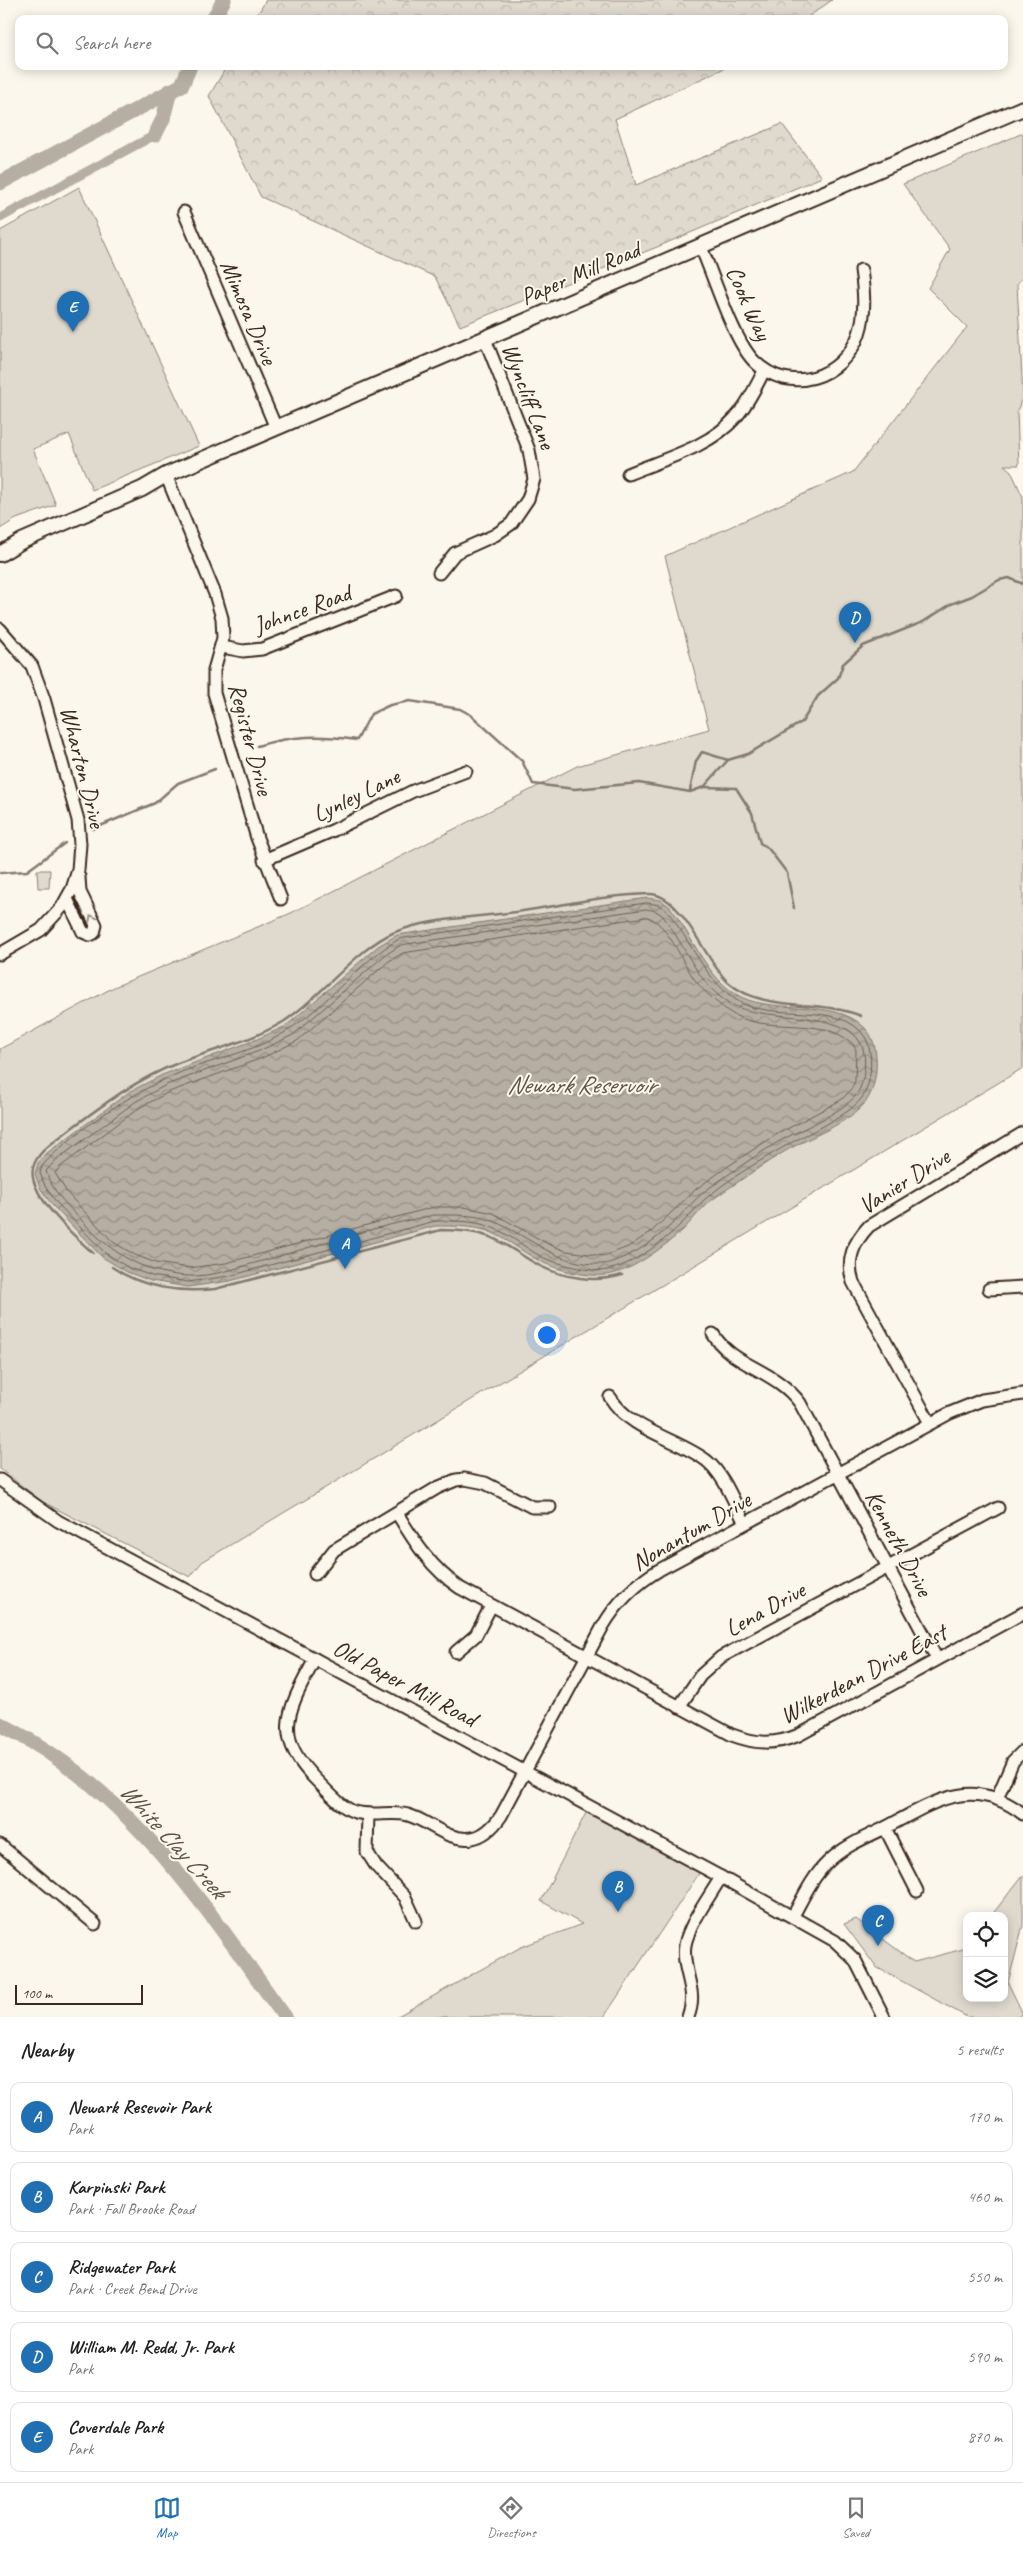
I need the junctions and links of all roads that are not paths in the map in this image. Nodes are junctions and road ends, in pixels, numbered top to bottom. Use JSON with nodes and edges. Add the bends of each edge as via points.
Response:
{"nodes":[{"id":1,"x":1023,"y":108,"type":"edge"},
{"id":2,"x":184,"y":212,"type":"dead end"},
{"id":3,"x":700,"y":245,"type":"junction"},
{"id":4,"x":861,"y":270,"type":"dead end"},
{"id":5,"x":485,"y":338,"type":"junction"},
{"id":6,"x":764,"y":371,"type":"junction"},
{"id":7,"x":276,"y":428,"type":"junction"},
{"id":8,"x":628,"y":474,"type":"dead end"},
{"id":9,"x":161,"y":477,"type":"junction"},
{"id":10,"x":0,"y":544,"type":"edge"},
{"id":11,"x":0,"y":554,"type":"edge"},
{"id":12,"x":440,"y":573,"type":"dead end"},
{"id":13,"x":396,"y":596,"type":"dead end"},
{"id":14,"x":0,"y":629,"type":"edge"},
{"id":15,"x":222,"y":647,"type":"junction"},
{"id":16,"x":466,"y":771,"type":"dead end"},
{"id":17,"x":264,"y":860,"type":"junction"},
{"id":18,"x":78,"y":870,"type":"junction"},
{"id":19,"x":67,"y":898,"type":"junction"},
{"id":20,"x":281,"y":899,"type":"dead end"},
{"id":21,"x":0,"y":954,"type":"edge"},
{"id":22,"x":1023,"y":1133,"type":"edge"},
{"id":23,"x":1023,"y":1287,"type":"edge"},
{"id":24,"x":989,"y":1289,"type":"dead end"},
{"id":25,"x":714,"y":1334,"type":"dead end"},
{"id":26,"x":1023,"y":1394,"type":"edge"},
{"id":27,"x":610,"y":1397,"type":"dead end"},
{"id":28,"x":930,"y":1423,"type":"junction"},
{"id":29,"x":838,"y":1473,"type":"junction"},
{"id":30,"x":0,"y":1480,"type":"edge"},
{"id":31,"x":550,"y":1507,"type":"dead end"},
{"id":32,"x":998,"y":1508,"type":"dead end"},
{"id":33,"x":397,"y":1512,"type":"junction"},
{"id":34,"x":745,"y":1523,"type":"junction"},
{"id":35,"x":888,"y":1567,"type":"junction"},
{"id":36,"x":315,"y":1574,"type":"dead end"},
{"id":37,"x":491,"y":1606,"type":"junction"},
{"id":38,"x":1023,"y":1613,"type":"edge"},
{"id":39,"x":456,"y":1652,"type":"dead end"},
{"id":40,"x":586,"y":1656,"type":"junction"},
{"id":41,"x":315,"y":1658,"type":"junction"},
{"id":42,"x":937,"y":1659,"type":"junction"},
{"id":43,"x":679,"y":1707,"type":"junction"},
{"id":44,"x":1023,"y":1751,"type":"edge"},
{"id":45,"x":525,"y":1771,"type":"junction"},
{"id":46,"x":997,"y":1798,"type":"junction"},
{"id":47,"x":368,"y":1814,"type":"junction"},
{"id":48,"x":1023,"y":1814,"type":"edge"},
{"id":49,"x":885,"y":1828,"type":"junction"},
{"id":50,"x":0,"y":1845,"type":"edge"},
{"id":51,"x":721,"y":1877,"type":"junction"},
{"id":52,"x":917,"y":1890,"type":"dead end"},
{"id":53,"x":793,"y":1916,"type":"junction"},
{"id":54,"x":416,"y":1921,"type":"dead end"},
{"id":55,"x":95,"y":1924,"type":"dead end"},
{"id":56,"x":688,"y":2017,"type":"edge"},
{"id":57,"x":884,"y":2017,"type":"edge"}],
"edges":[{"from":1,"to":3,"type":"main road","name":"Paper Mill Road"},
{"from":2,"to":7,"type":"street","name":"Mimosa Drive"},
{"from":3,"to":5,"type":"main road","name":"Paper Mill Road"},
{"from":3,"to":6,"type":"street","name":"Cook Way","via":[[739,340]]},
{"from":4,"to":6,"type":"street","name":"Cook Way","via":[[862,321],[855,344],[842,362],[810,379],[788,379]]},
{"from":5,"to":7,"type":"main road","name":"Paper Mill Road"},
{"from":5,"to":12,"type":"street","name":"Wyncliff Lane","via":[[529,450],[534,479],[528,500],[511,524],[455,553]]},
{"from":6,"to":8,"type":"street","via":[[738,415],[722,431]]},
{"from":7,"to":9,"type":"main road","name":"Paper Mill Road"},
{"from":9,"to":10,"type":"main road","name":"Paper Mill Road","via":[[138,482]]},
{"from":9,"to":11,"type":"main road","name":"Paper Mill Road","via":[[142,489],[30,537]]},
{"from":9,"to":15,"type":"street","name":"Register Drive","via":[[219,607]]},
{"from":13,"to":15,"type":"street","name":"Johnce Road","via":[[262,649],[243,651]]},
{"from":14,"to":18,"type":"street","name":"Wharton Drive","via":[[32,666],[44,699],[78,820]]},
{"from":15,"to":17,"type":"street","name":"Register Drive","via":[[214,670],[214,693]]},
{"from":16,"to":17,"type":"street","name":"Lynley Lane","via":[[413,791]]},
{"from":17,"to":20,"type":"street","name":"Register Drive"},
{"from":18,"to":19,"type":"street","name":"Wharton Drive"},
{"from":19,"to":18,"type":"street","one_way":true,"via":[[82,932],[94,933],[96,924],[80,892]]},
{"from":19,"to":21,"type":"street","name":"Wharton Drive","via":[[53,920]]},
{"from":22,"to":28,"type":"street","name":"Vanier Drive","via":[[869,1226],[853,1248],[850,1265],[853,1282]]},
{"from":23,"to":24,"type":"street"},
{"from":25,"to":29,"type":"street","name":"Kenneth Drive","via":[[730,1354],[778,1380],[793,1393]]},
{"from":26,"to":28,"type":"street","name":"Nonantum Drive","via":[[982,1400]]},
{"from":27,"to":34,"type":"street","via":[[624,1415],[708,1462],[720,1476]]},
{"from":28,"to":29,"type":"street","name":"Nonantum Drive"},
{"from":29,"to":34,"type":"street","name":"Nonantum Drive"},
{"from":29,"to":35,"type":"street","name":"Kenneth Drive"},
{"from":30,"to":41,"type":"street","name":"Old Paper Mill Road","via":[[58,1521]]},
{"from":31,"to":33,"type":"street","via":[[532,1507],[485,1484],[465,1479],[447,1483]]},
{"from":32,"to":35,"type":"street","name":"Lena Drive"},
{"from":33,"to":36,"type":"street","via":[[334,1550]]},
{"from":33,"to":37,"type":"street","name":"Wilkerdean Drive East","via":[[435,1570]]},
{"from":34,"to":40,"type":"street","name":"Nonantum Drive","via":[[637,1584],[611,1613]]},
{"from":35,"to":42,"type":"street","name":"Kenneth Drive"},
{"from":35,"to":43,"type":"street","name":"Lena Drive","via":[[714,1662],[691,1686]]},
{"from":37,"to":39,"type":"street","via":[[476,1635]]},
{"from":37,"to":40,"type":"street","name":"Wilkerdean Drive East"},
{"from":38,"to":42,"type":"street","name":"Wilkerdean Drive East"},
{"from":40,"to":43,"type":"street","name":"Wilkerdean Drive East"},
{"from":40,"to":45,"type":"street","name":"Nonantum Drive"},
{"from":41,"to":45,"type":"street","name":"Old Paper Mill Road"},
{"from":41,"to":47,"type":"street","via":[[291,1707],[288,1727],[292,1746],[302,1764],[339,1802],[356,1812]]},
{"from":42,"to":43,"type":"street","name":"Wilkerdean Drive East","via":[[799,1735],[777,1742],[743,1739]]},
{"from":44,"to":46,"type":"street","via":[[1013,1761]]},
{"from":45,"to":47,"type":"street","name":"Nonantum Drive","via":[[501,1816],[491,1829],[474,1838],[447,1834],[412,1816]]},
{"from":45,"to":51,"type":"street","name":"Old Paper Mill Road"},
{"from":46,"to":48,"type":"street"},
{"from":46,"to":49,"type":"street","via":[[976,1794],[951,1796],[927,1804]]},
{"from":47,"to":54,"type":"street","via":[[367,1852],[405,1896]]},
{"from":49,"to":52,"type":"street"},
{"from":49,"to":53,"type":"street","via":[[835,1855],[817,1874]]},
{"from":50,"to":55,"type":"street"},
{"from":51,"to":53,"type":"street","name":"Old Paper Mill Road"},
{"from":51,"to":56,"type":"street","via":[[686,1945],[693,2000]]},
{"from":53,"to":57,"type":"street","name":"Old Paper Mill Road","via":[[849,1953]]}]}
